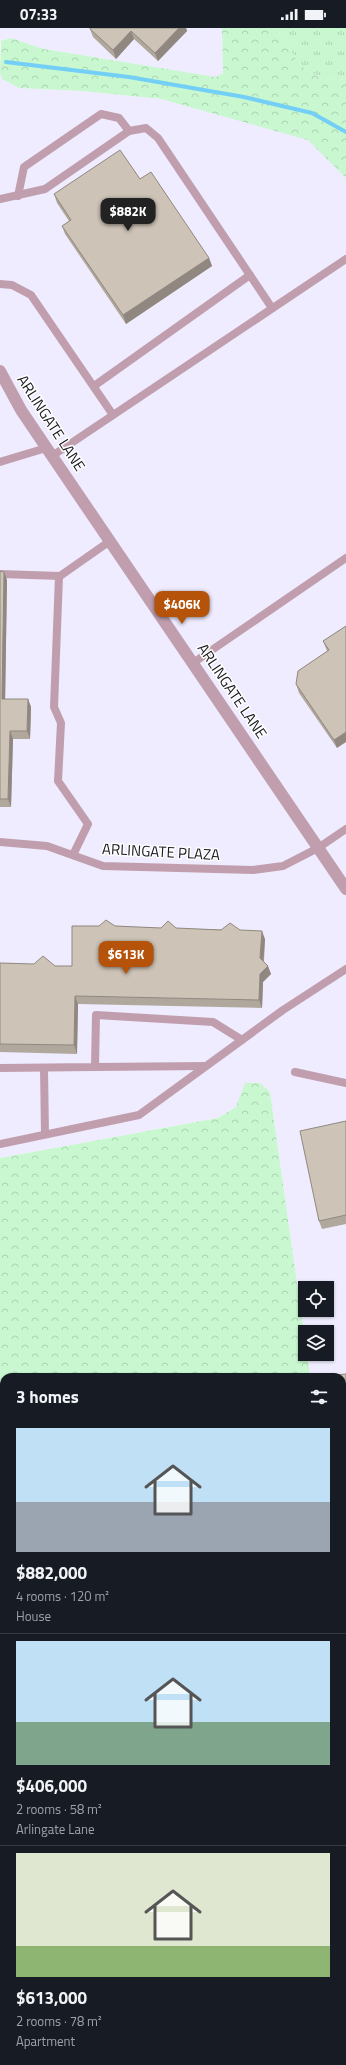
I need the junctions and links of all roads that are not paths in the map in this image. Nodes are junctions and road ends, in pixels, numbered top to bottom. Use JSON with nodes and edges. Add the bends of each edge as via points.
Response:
{"nodes":[{"id":1,"x":129,"y":131,"type":"junction"},
{"id":2,"x":18,"y":196,"type":"junction"},
{"id":3,"x":0,"y":199,"type":"edge"},
{"id":4,"x":346,"y":259,"type":"edge"},
{"id":5,"x":250,"y":275,"type":"junction"},
{"id":6,"x":0,"y":284,"type":"edge"},
{"id":7,"x":272,"y":308,"type":"junction"},
{"id":8,"x":0,"y":371,"type":"edge"},
{"id":9,"x":94,"y":386,"type":"junction"},
{"id":10,"x":113,"y":415,"type":"junction"},
{"id":11,"x":49,"y":452,"type":"junction"},
{"id":12,"x":0,"y":462,"type":"edge"},
{"id":13,"x":110,"y":541,"type":"junction"},
{"id":14,"x":346,"y":558,"type":"edge"},
{"id":15,"x":0,"y":574,"type":"edge"},
{"id":16,"x":59,"y":576,"type":"junction"},
{"id":17,"x":193,"y":663,"type":"junction"},
{"id":18,"x":346,"y":829,"type":"edge"},
{"id":19,"x":0,"y":842,"type":"edge"},
{"id":20,"x":318,"y":848,"type":"junction"},
{"id":21,"x":73,"y":856,"type":"junction"},
{"id":22,"x":346,"y":889,"type":"edge"},
{"id":23,"x":346,"y":969,"type":"edge"},
{"id":24,"x":242,"y":1040,"type":"junction"},
{"id":25,"x":205,"y":1066,"type":"junction"},
{"id":26,"x":95,"y":1067,"type":"junction"},
{"id":27,"x":0,"y":1068,"type":"edge"},
{"id":28,"x":44,"y":1068,"type":"junction"},
{"id":29,"x":295,"y":1072,"type":"dead end"},
{"id":30,"x":346,"y":1083,"type":"edge"},
{"id":31,"x":45,"y":1134,"type":"junction"},
{"id":32,"x":0,"y":1144,"type":"edge"}],
"edges":[{"from":1,"to":2,"type":"lane","via":[[45,190]]},
{"from":1,"to":2,"type":"lane","via":[[119,118],[102,114],[24,167]]},
{"from":1,"to":5,"type":"lane","via":[[146,128],[158,138]]},
{"from":2,"to":3,"type":"lane"},
{"from":4,"to":7,"type":"lane"},
{"from":5,"to":7,"type":"lane"},
{"from":5,"to":9,"type":"lane"},
{"from":6,"to":9,"type":"lane","via":[[17,287],[31,295]]},
{"from":7,"to":10,"type":"lane"},
{"from":8,"to":11,"type":"street","name":"ARLINGATE LANE","via":[[21,410]]},
{"from":9,"to":10,"type":"lane"},
{"from":10,"to":11,"type":"lane"},
{"from":11,"to":12,"type":"lane"},
{"from":11,"to":13,"type":"street","name":"ARLINGATE LANE"},
{"from":13,"to":16,"type":"lane"},
{"from":13,"to":17,"type":"street","name":"ARLINGATE LANE"},
{"from":14,"to":17,"type":"lane"},
{"from":15,"to":16,"type":"lane"},
{"from":16,"to":21,"type":"lane","via":[[54,707],[61,723],[58,782],[88,824]]},
{"from":17,"to":20,"type":"street","name":"ARLINGATE LANE"},
{"from":18,"to":20,"type":"lane","name":"ARLINGATE PLAZA"},
{"from":19,"to":21,"type":"lane","name":"ARLINGATE PLAZA","via":[[47,846]]},
{"from":20,"to":21,"type":"lane","name":"ARLINGATE PLAZA","via":[[283,866],[253,870],[104,866]]},
{"from":20,"to":22,"type":"street","name":"ARLINGATE LANE"},
{"from":23,"to":24,"type":"lane"},
{"from":24,"to":25,"type":"lane"},
{"from":24,"to":26,"type":"lane","via":[[213,1022],[96,1015]]},
{"from":25,"to":26,"type":"lane"},
{"from":25,"to":31,"type":"lane","via":[[139,1115]]},
{"from":26,"to":28,"type":"lane"},
{"from":27,"to":28,"type":"lane"},
{"from":28,"to":31,"type":"lane"},
{"from":29,"to":30,"type":"lane"},
{"from":31,"to":32,"type":"lane"}]}
